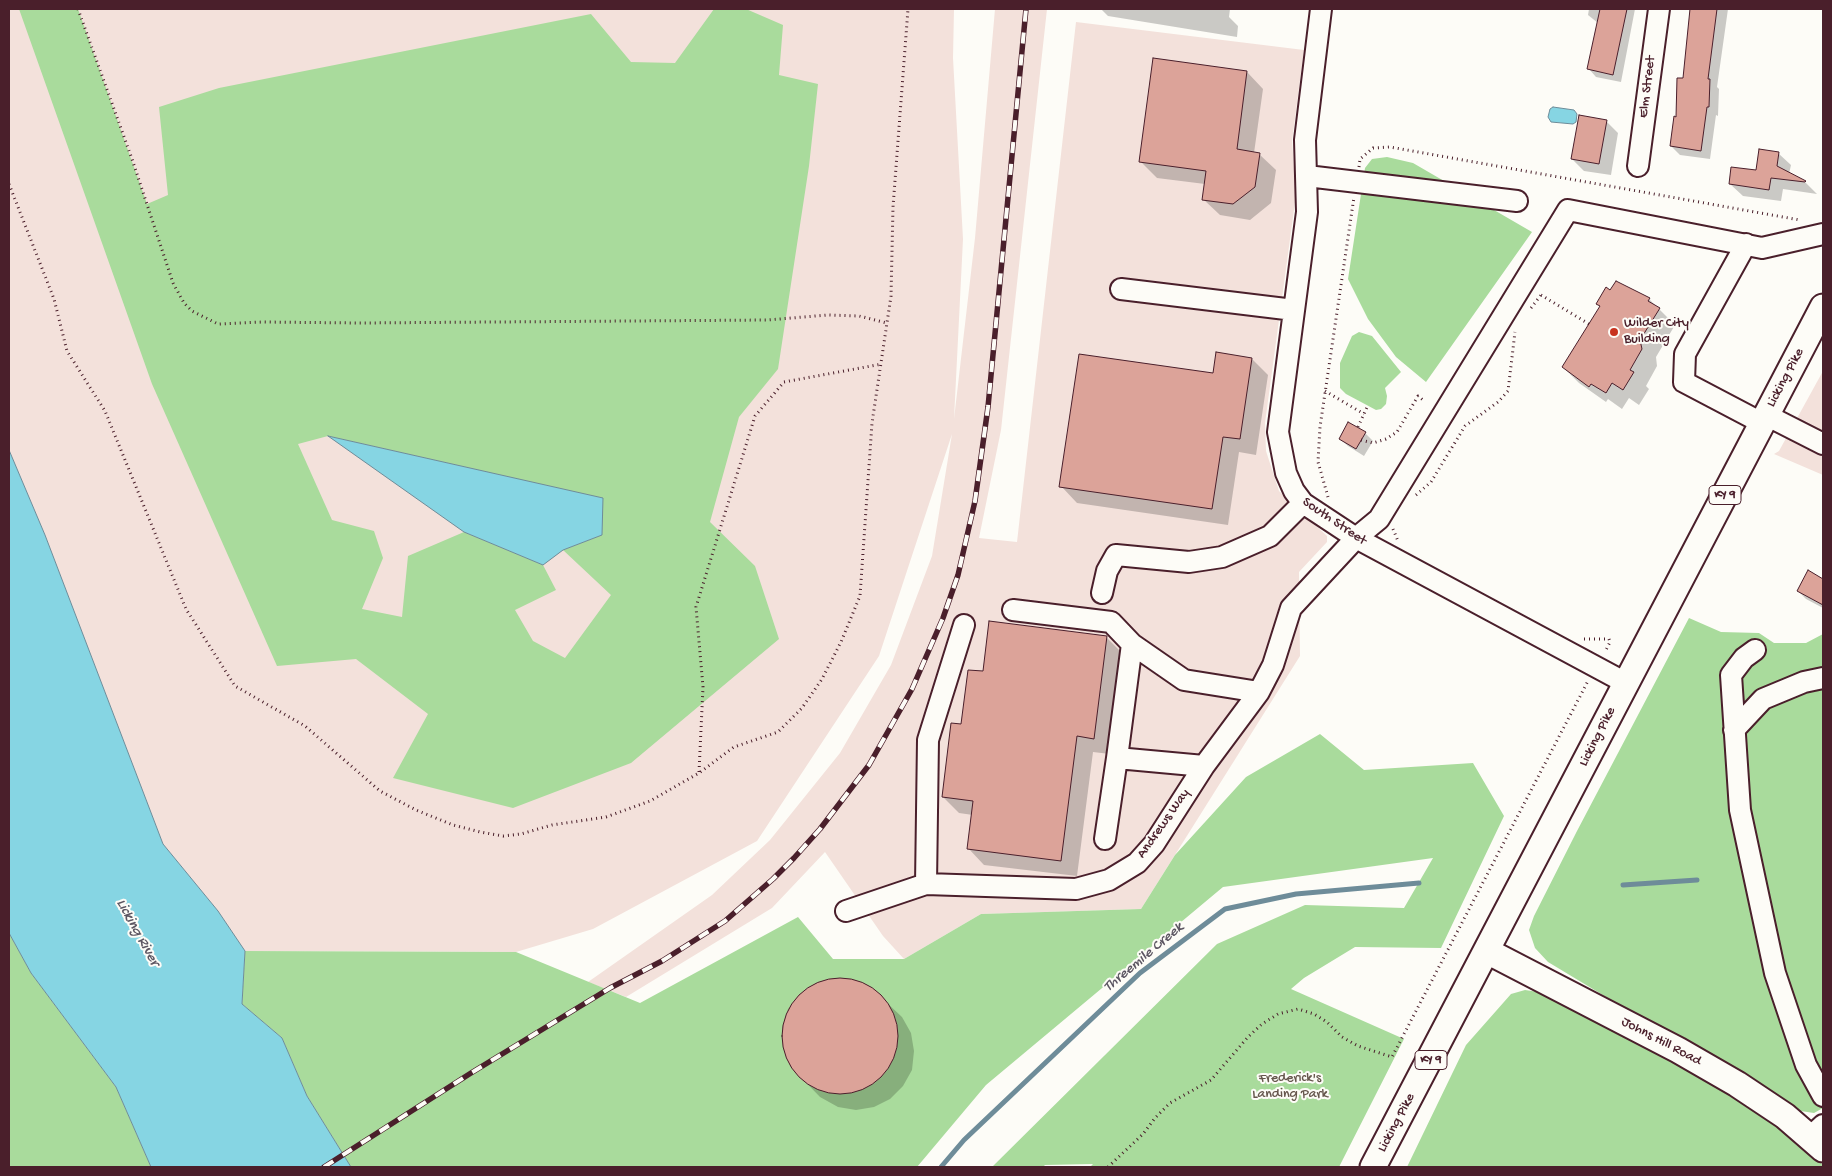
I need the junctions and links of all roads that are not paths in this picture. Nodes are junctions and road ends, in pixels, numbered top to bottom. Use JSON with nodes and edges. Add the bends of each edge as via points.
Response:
{"nodes":[{"id":1,"x":1321,"y":9,"type":"edge"},
{"id":2,"x":1659,"y":9,"type":"edge"},
{"id":3,"x":1638,"y":166,"type":"dead end"},
{"id":4,"x":1307,"y":176,"type":"junction"},
{"id":5,"x":1517,"y":201,"type":"dead end"},
{"id":6,"x":1823,"y":234,"type":"edge"},
{"id":7,"x":1746,"y":244,"type":"junction"},
{"id":8,"x":1121,"y":289,"type":"dead end"},
{"id":9,"x":1823,"y":306,"type":"edge"},
{"id":10,"x":1294,"y":310,"type":"junction"},
{"id":11,"x":1764,"y":419,"type":"junction"},
{"id":12,"x":1823,"y":444,"type":"edge"},
{"id":13,"x":1303,"y":503,"type":"junction"},
{"id":14,"x":1362,"y":533,"type":"junction"},
{"id":15,"x":1102,"y":593,"type":"dead end"},
{"id":16,"x":1013,"y":610,"type":"dead end"},
{"id":17,"x":964,"y":625,"type":"dead end"},
{"id":18,"x":1132,"y":644,"type":"junction"},
{"id":19,"x":1756,"y":650,"type":"dead end"},
{"id":20,"x":1823,"y":678,"type":"edge"},
{"id":21,"x":1626,"y":683,"type":"junction"},
{"id":22,"x":1258,"y":692,"type":"junction"},
{"id":23,"x":1734,"y":730,"type":"junction"},
{"id":24,"x":1117,"y":758,"type":"junction"},
{"id":25,"x":1204,"y":766,"type":"junction"},
{"id":26,"x":1105,"y":839,"type":"dead end"},
{"id":27,"x":926,"y":884,"type":"junction"},
{"id":28,"x":846,"y":911,"type":"dead end"},
{"id":29,"x":1487,"y":952,"type":"junction"},
{"id":30,"x":1823,"y":1096,"type":"edge"},
{"id":31,"x":1819,"y":1137,"type":"edge"},
{"id":32,"x":1373,"y":1167,"type":"edge"}],
"edges":[{"from":1,"to":4,"type":"street","name":"South Street","via":[[1305,140]]},
{"from":2,"to":3,"type":"street","name":"Elm Street"},
{"from":4,"to":5,"type":"street"},
{"from":4,"to":10,"type":"street","name":"South Street","via":[[1307,212]]},
{"from":6,"to":7,"type":"street","via":[[1762,248]]},
{"from":7,"to":11,"type":"street","via":[[1685,354],[1684,382]]},
{"from":7,"to":14,"type":"street","name":"Andrews Way","via":[[1568,210],[1379,519]]},
{"from":8,"to":10,"type":"street"},
{"from":9,"to":11,"type":"main road","name":"Licking Pike","number":"KY 9"},
{"from":10,"to":13,"type":"street","name":"South Street","via":[[1278,432],[1286,473]]},
{"from":11,"to":12,"type":"street"},
{"from":11,"to":21,"type":"main road","name":"Licking Pike","number":"KY 9"},
{"from":13,"to":14,"type":"street","name":"South Street"},
{"from":13,"to":15,"type":"street","via":[[1270,536],[1222,557],[1189,562],[1116,555],[1107,571]]},
{"from":14,"to":21,"type":"street","name":"South Street"},
{"from":14,"to":22,"type":"street","name":"Andrews Way","via":[[1291,608],[1273,665]]},
{"from":16,"to":18,"type":"street","via":[[1111,622]]},
{"from":17,"to":27,"type":"street","via":[[928,740]]},
{"from":18,"to":22,"type":"street","via":[[1184,680]]},
{"from":18,"to":24,"type":"street"},
{"from":19,"to":23,"type":"street","via":[[1744,658],[1731,675]]},
{"from":20,"to":23,"type":"street","via":[[1804,682],[1763,700]]},
{"from":21,"to":29,"type":"main road","name":"Licking Pike","number":"KY 9"},
{"from":22,"to":25,"type":"street","name":"Andrews Way"},
{"from":23,"to":30,"type":"street","via":[[1740,810],[1774,973],[1806,1065]]},
{"from":24,"to":25,"type":"street"},
{"from":24,"to":26,"type":"street"},
{"from":25,"to":27,"type":"street","name":"Andrews Way","via":[[1154,844],[1137,863],[1109,880],[1076,889]]},
{"from":27,"to":28,"type":"street","name":"Andrews Way"},
{"from":29,"to":31,"type":"main road","name":"Johns Hill Road","via":[[1687,1055]]},
{"from":29,"to":32,"type":"main road","name":"Licking Pike","number":"KY 9"}]}
